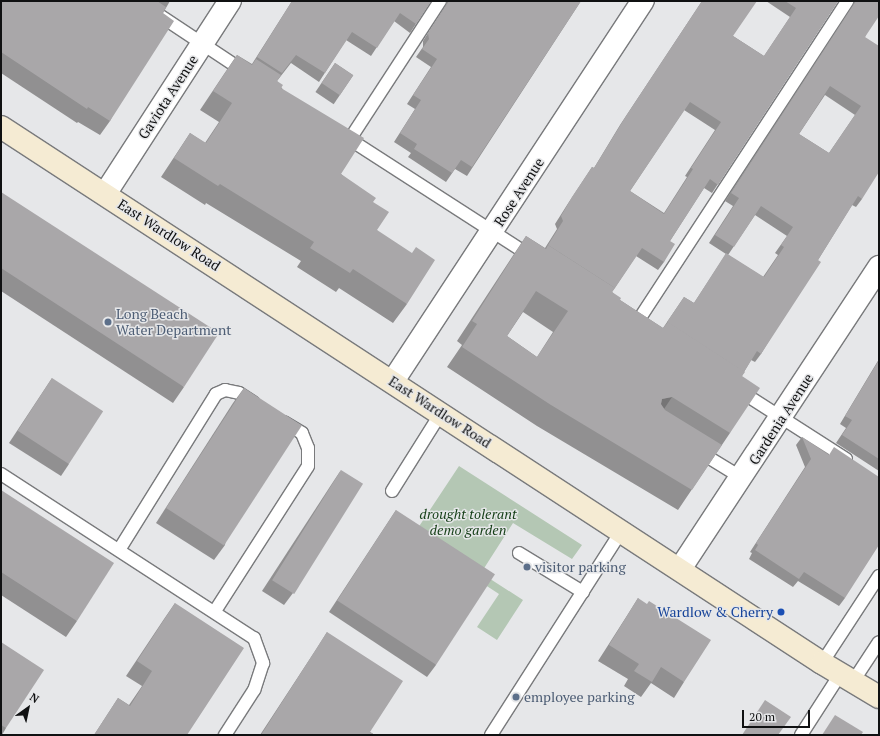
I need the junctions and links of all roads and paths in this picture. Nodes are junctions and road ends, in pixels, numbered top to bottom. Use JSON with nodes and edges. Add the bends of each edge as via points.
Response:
{"nodes":[{"id":1,"x":138,"y":1,"type":"edge"},
{"id":2,"x":230,"y":1,"type":"edge"},
{"id":3,"x":440,"y":1,"type":"edge"},
{"id":4,"x":643,"y":1,"type":"edge"},
{"id":5,"x":846,"y":1,"type":"edge"},
{"id":6,"x":202,"y":44,"type":"junction"},
{"id":7,"x":256,"y":78,"type":"edge"},
{"id":8,"x":1,"y":127,"type":"edge"},
{"id":9,"x":336,"y":131,"type":"edge"},
{"id":10,"x":350,"y":139,"type":"junction"},
{"id":11,"x":105,"y":194,"type":"junction"},
{"id":12,"x":493,"y":232,"type":"junction"},
{"id":13,"x":538,"y":261,"type":"edge"},
{"id":14,"x":879,"y":267,"type":"edge"},
{"id":15,"x":623,"y":315,"type":"edge"},
{"id":16,"x":636,"y":324,"type":"junction"},
{"id":17,"x":649,"y":332,"type":"edge"},
{"id":18,"x":393,"y":382,"type":"junction"},
{"id":19,"x":728,"y":383,"type":"edge"},
{"id":20,"x":441,"y":413,"type":"junction"},
{"id":21,"x":782,"y":417,"type":"junction"},
{"id":22,"x":686,"y":444,"type":"edge"},
{"id":23,"x":860,"y":468,"type":"edge"},
{"id":24,"x":1,"y":474,"type":"edge"},
{"id":25,"x":742,"y":478,"type":"junction"},
{"id":26,"x":392,"y":491,"type":"dead end"},
{"id":27,"x":622,"y":530,"type":"junction"},
{"id":28,"x":119,"y":550,"type":"junction"},
{"id":29,"x":519,"y":553,"type":"dead end"},
{"id":30,"x":680,"y":569,"type":"junction"},
{"id":31,"x":879,"y":576,"type":"edge"},
{"id":32,"x":583,"y":592,"type":"junction"},
{"id":33,"x":215,"y":611,"type":"junction"},
{"id":34,"x":879,"y":642,"type":"edge"},
{"id":35,"x":822,"y":663,"type":"junction"},
{"id":36,"x":847,"y":677,"type":"junction"},
{"id":37,"x":879,"y":697,"type":"edge"},
{"id":38,"x":225,"y":735,"type":"edge"},
{"id":39,"x":491,"y":735,"type":"edge"},
{"id":40,"x":801,"y":735,"type":"edge"}],
"edges":[{"from":1,"to":6,"type":"lane"},
{"from":2,"to":6,"type":"street","name":"Gaviota Avenue"},
{"from":3,"to":10,"type":"lane"},
{"from":4,"to":12,"type":"street","name":"Rose Avenue"},
{"from":5,"to":16,"type":"lane"},
{"from":6,"to":7,"type":"lane"},
{"from":6,"to":11,"type":"street","name":"Gaviota Avenue"},
{"from":8,"to":11,"type":"main road","name":"East Wardlow Road"},
{"from":9,"to":10,"type":"lane"},
{"from":10,"to":12,"type":"lane"},
{"from":11,"to":18,"type":"main road","name":"East Wardlow Road"},
{"from":12,"to":13,"type":"lane"},
{"from":12,"to":18,"type":"street","name":"Rose Avenue"},
{"from":14,"to":21,"type":"street","name":"Gardenia Avenue"},
{"from":15,"to":16,"type":"lane"},
{"from":16,"to":17,"type":"lane"},
{"from":18,"to":20,"type":"main road","name":"East Wardlow Road"},
{"from":19,"to":21,"type":"lane"},
{"from":20,"to":26,"type":"lane"},
{"from":20,"to":27,"type":"main road","name":"East Wardlow Road"},
{"from":21,"to":23,"type":"lane"},
{"from":21,"to":25,"type":"street","name":"Gardenia Avenue"},
{"from":22,"to":25,"type":"lane"},
{"from":24,"to":28,"type":"lane"},
{"from":25,"to":30,"type":"street","name":"Gardenia Avenue"},
{"from":27,"to":30,"type":"main road","name":"East Wardlow Road"},
{"from":27,"to":32,"type":"lane"},
{"from":28,"to":33,"type":"lane"},
{"from":28,"to":33,"type":"lane","via":[[216,394],[226,390],[239,393],[268,411],[302,433],[308,448],[308,466]]},
{"from":29,"to":32,"type":"lane"},
{"from":30,"to":35,"type":"main road","name":"East Wardlow Road"},
{"from":31,"to":35,"type":"lane"},
{"from":32,"to":39,"type":"lane"},
{"from":33,"to":38,"type":"lane","via":[[254,638],[263,663],[254,690]]},
{"from":34,"to":36,"type":"lane"},
{"from":35,"to":36,"type":"main road","name":"East Wardlow Road"},
{"from":36,"to":37,"type":"main road","name":"East Wardlow Road"},
{"from":36,"to":40,"type":"lane"}]}
